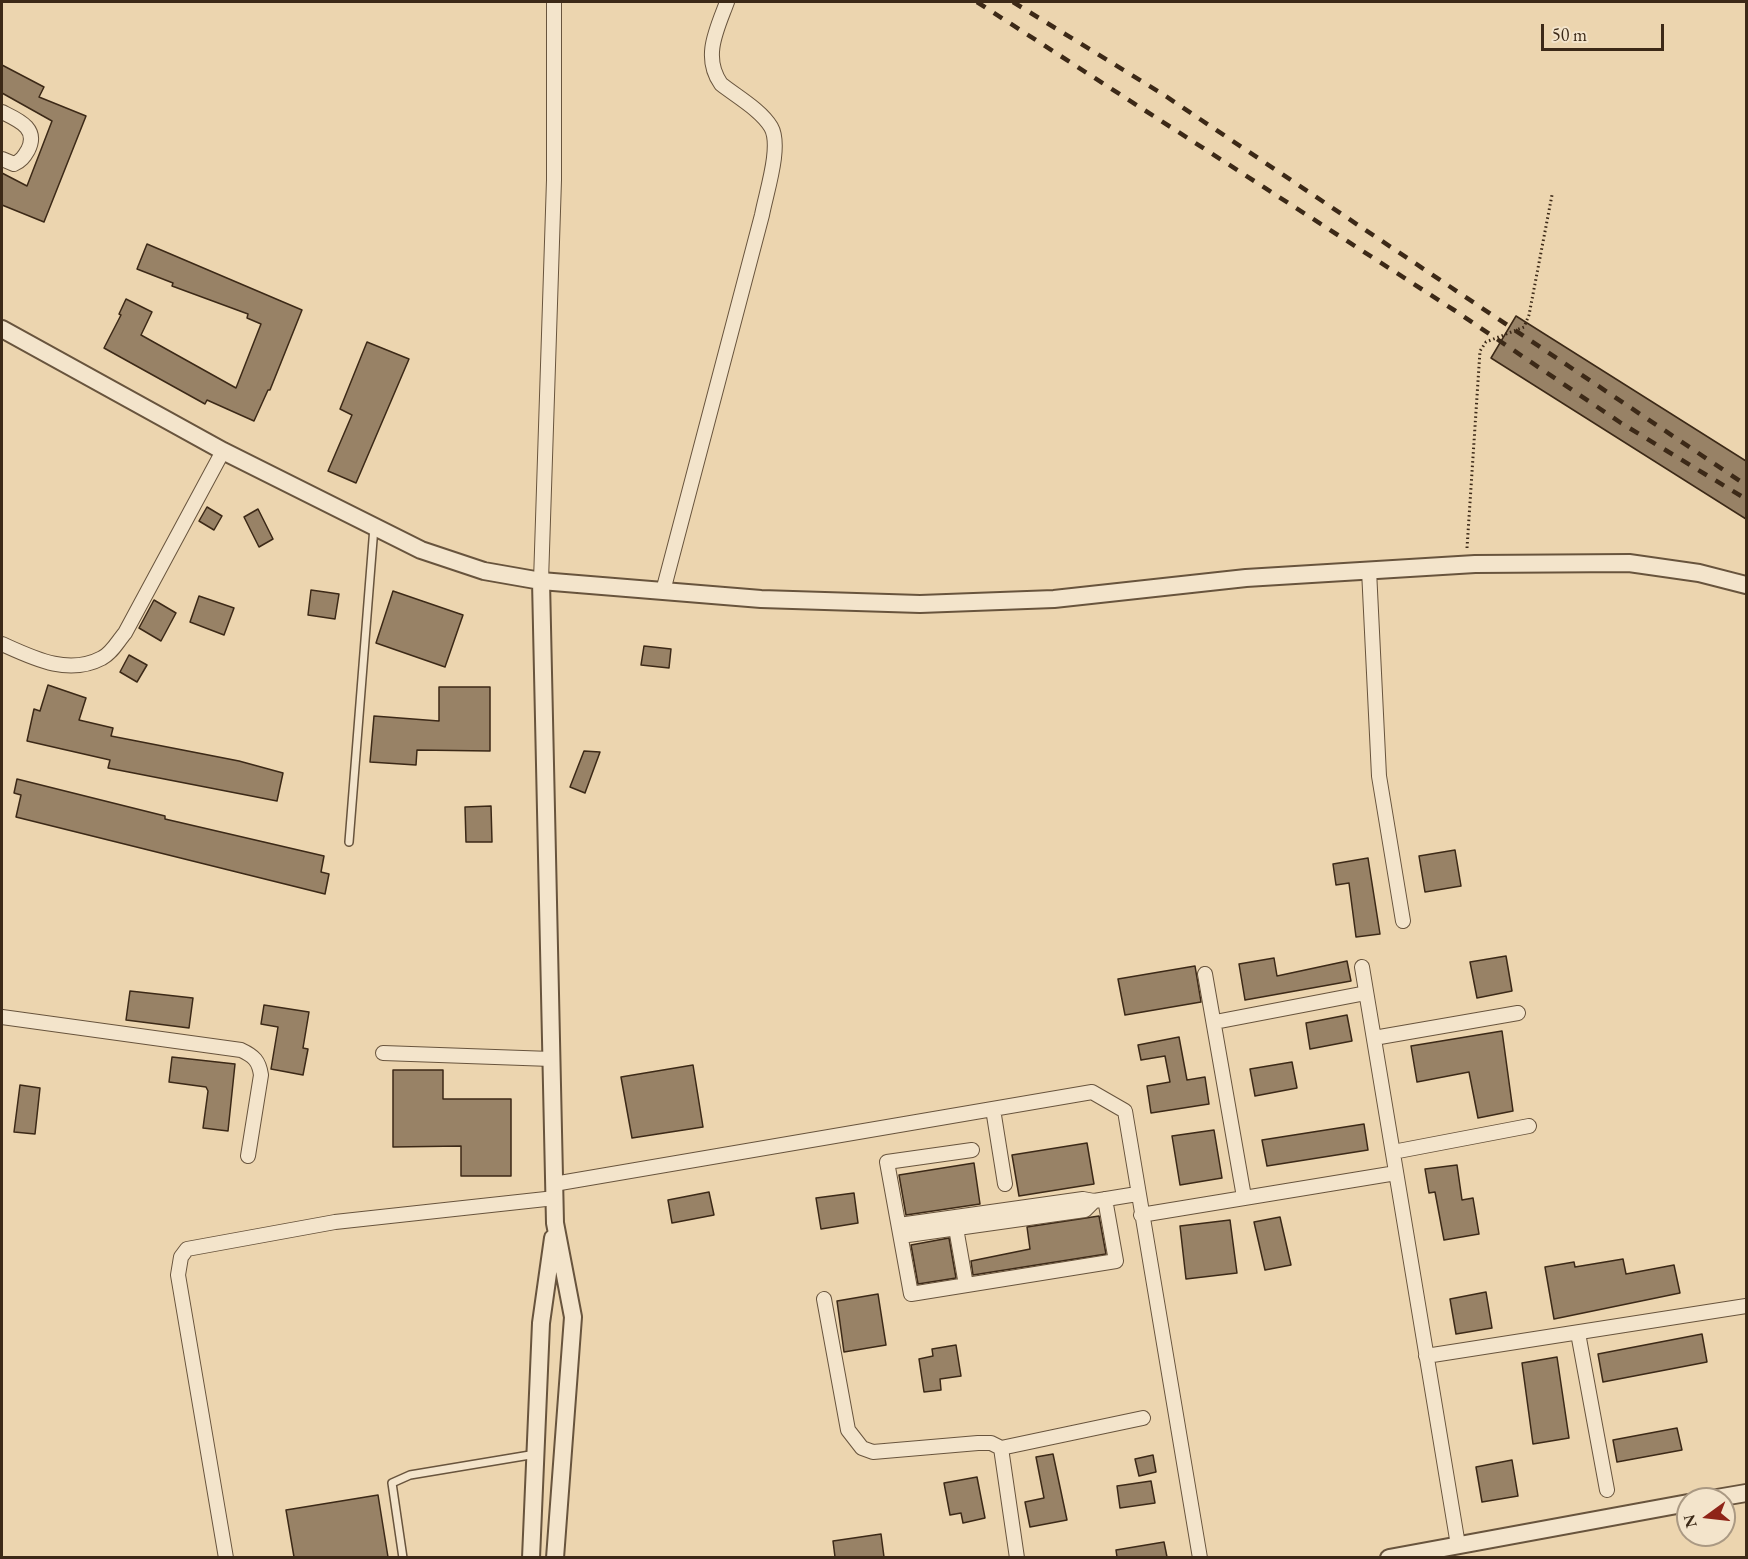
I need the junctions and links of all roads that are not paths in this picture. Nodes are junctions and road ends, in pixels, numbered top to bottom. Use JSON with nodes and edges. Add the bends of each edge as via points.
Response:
{"nodes":[{"id":1,"x":554,"y":2,"type":"edge"},
{"id":2,"x":727,"y":2,"type":"edge"},
{"id":3,"x":2,"y":112,"type":"edge"},
{"id":4,"x":2,"y":159,"type":"edge"},
{"id":5,"x":2,"y":329,"type":"edge"},
{"id":6,"x":223,"y":451,"type":"junction"},
{"id":7,"x":374,"y":527,"type":"junction"},
{"id":8,"x":1370,"y":570,"type":"junction"},
{"id":9,"x":541,"y":581,"type":"junction"},
{"id":10,"x":1746,"y":585,"type":"edge"},
{"id":11,"x":663,"y":591,"type":"junction"},
{"id":12,"x":2,"y":644,"type":"edge"},
{"id":13,"x":349,"y":842,"type":"dead end"},
{"id":14,"x":1403,"y":921,"type":"dead end"},
{"id":15,"x":1362,"y":967,"type":"dead end"},
{"id":16,"x":1205,"y":974,"type":"dead end"},
{"id":17,"x":1366,"y":993,"type":"junction"},
{"id":18,"x":1518,"y":1013,"type":"dead end"},
{"id":19,"x":2,"y":1017,"type":"edge"},
{"id":20,"x":1215,"y":1022,"type":"junction"},
{"id":21,"x":1374,"y":1038,"type":"junction"},
{"id":22,"x":383,"y":1053,"type":"dead end"},
{"id":23,"x":551,"y":1059,"type":"junction"},
{"id":24,"x":993,"y":1109,"type":"junction"},
{"id":25,"x":1529,"y":1126,"type":"dead end"},
{"id":26,"x":972,"y":1150,"type":"dead end"},
{"id":27,"x":1393,"y":1152,"type":"junction"},
{"id":28,"x":248,"y":1156,"type":"dead end"},
{"id":29,"x":1396,"y":1173,"type":"junction"},
{"id":30,"x":1005,"y":1184,"type":"dead end"},
{"id":31,"x":555,"y":1191,"type":"junction"},
{"id":32,"x":1137,"y":1194,"type":"junction"},
{"id":33,"x":1244,"y":1197,"type":"junction"},
{"id":34,"x":1100,"y":1200,"type":"junction"},
{"id":35,"x":1140,"y":1215,"type":"junction"},
{"id":36,"x":555,"y":1223,"type":"junction"},
{"id":37,"x":956,"y":1228,"type":"junction"},
{"id":38,"x":900,"y":1231,"type":"junction"},
{"id":39,"x":966,"y":1285,"type":"junction"},
{"id":40,"x":824,"y":1299,"type":"dead end"},
{"id":41,"x":1746,"y":1305,"type":"edge"},
{"id":42,"x":1578,"y":1333,"type":"junction"},
{"id":43,"x":1426,"y":1356,"type":"junction"},
{"id":44,"x":1143,"y":1418,"type":"dead end"},
{"id":45,"x":1001,"y":1448,"type":"junction"},
{"id":46,"x":536,"y":1454,"type":"junction"},
{"id":47,"x":1607,"y":1490,"type":"dead end"},
{"id":48,"x":1676,"y":1505,"type":"edge"},
{"id":49,"x":1458,"y":1545,"type":"junction"},
{"id":50,"x":226,"y":1557,"type":"edge"},
{"id":51,"x":403,"y":1557,"type":"edge"},
{"id":52,"x":531,"y":1557,"type":"edge"},
{"id":53,"x":555,"y":1557,"type":"edge"},
{"id":54,"x":1017,"y":1557,"type":"edge"},
{"id":55,"x":1200,"y":1557,"type":"edge"},
{"id":56,"x":1389,"y":1557,"type":"edge"}],
"edges":[{"from":1,"to":9,"type":"street","via":[[554,180]]},
{"from":2,"to":11,"type":"street","via":[[710,56],[715,75],[771,126],[774,153],[762,215]]},
{"from":3,"to":4,"type":"street","via":[[24,123],[32,137],[20,161],[14,164]]},
{"from":5,"to":6,"type":"street"},
{"from":6,"to":7,"type":"street"},
{"from":6,"to":12,"type":"street","via":[[125,633],[109,654],[82,665],[63,666]]},
{"from":7,"to":9,"type":"street","via":[[420,550],[484,571]]},
{"from":7,"to":13,"type":"lane"},
{"from":8,"to":10,"type":"street","via":[[1629,563],[1699,573]]},
{"from":8,"to":11,"type":"street","via":[[1246,578],[1054,599],[943,603],[761,599]]},
{"from":8,"to":14,"type":"street","via":[[1379,776]]},
{"from":9,"to":11,"type":"street"},
{"from":9,"to":23,"type":"street"},
{"from":15,"to":17,"type":"street"},
{"from":16,"to":20,"type":"street"},
{"from":17,"to":20,"type":"street"},
{"from":17,"to":21,"type":"street"},
{"from":18,"to":21,"type":"street"},
{"from":19,"to":28,"type":"street","via":[[250,1054],[261,1075]]},
{"from":20,"to":33,"type":"street"},
{"from":21,"to":27,"type":"street"},
{"from":22,"to":23,"type":"street"},
{"from":23,"to":31,"type":"street"},
{"from":24,"to":30,"type":"street"},
{"from":24,"to":31,"type":"street"},
{"from":24,"to":32,"type":"street","via":[[1092,1092],[1125,1111]]},
{"from":25,"to":27,"type":"street"},
{"from":26,"to":38,"type":"street","via":[[887,1162]]},
{"from":27,"to":29,"type":"street"},
{"from":29,"to":33,"type":"street"},
{"from":29,"to":43,"type":"street"},
{"from":31,"to":36,"type":"street"},
{"from":31,"to":50,"type":"street","via":[[335,1222],[187,1249],[181,1257],[178,1275]]},
{"from":32,"to":34,"type":"street"},
{"from":32,"to":35,"type":"street"},
{"from":33,"to":35,"type":"street"},
{"from":34,"to":37,"type":"street","via":[[1085,1210]]},
{"from":34,"to":38,"type":"street","via":[[1083,1198]]},
{"from":34,"to":39,"type":"street","via":[[1116,1262]]},
{"from":35,"to":55,"type":"street"},
{"from":36,"to":46,"type":"street","via":[[541,1323]]},
{"from":36,"to":53,"type":"street","via":[[573,1317]]},
{"from":37,"to":38,"type":"street"},
{"from":37,"to":39,"type":"street"},
{"from":38,"to":39,"type":"street","via":[[911,1294]]},
{"from":40,"to":45,"type":"street","via":[[848,1430],[862,1448],[886,1452],[991,1443]]},
{"from":41,"to":42,"type":"street"},
{"from":42,"to":43,"type":"street"},
{"from":42,"to":47,"type":"street"},
{"from":43,"to":49,"type":"street"},
{"from":44,"to":45,"type":"street"},
{"from":45,"to":54,"type":"street"},
{"from":46,"to":51,"type":"lane","via":[[410,1475],[392,1483]]},
{"from":46,"to":52,"type":"street"},
{"from":48,"to":49,"type":"street"},
{"from":49,"to":56,"type":"street"}]}
